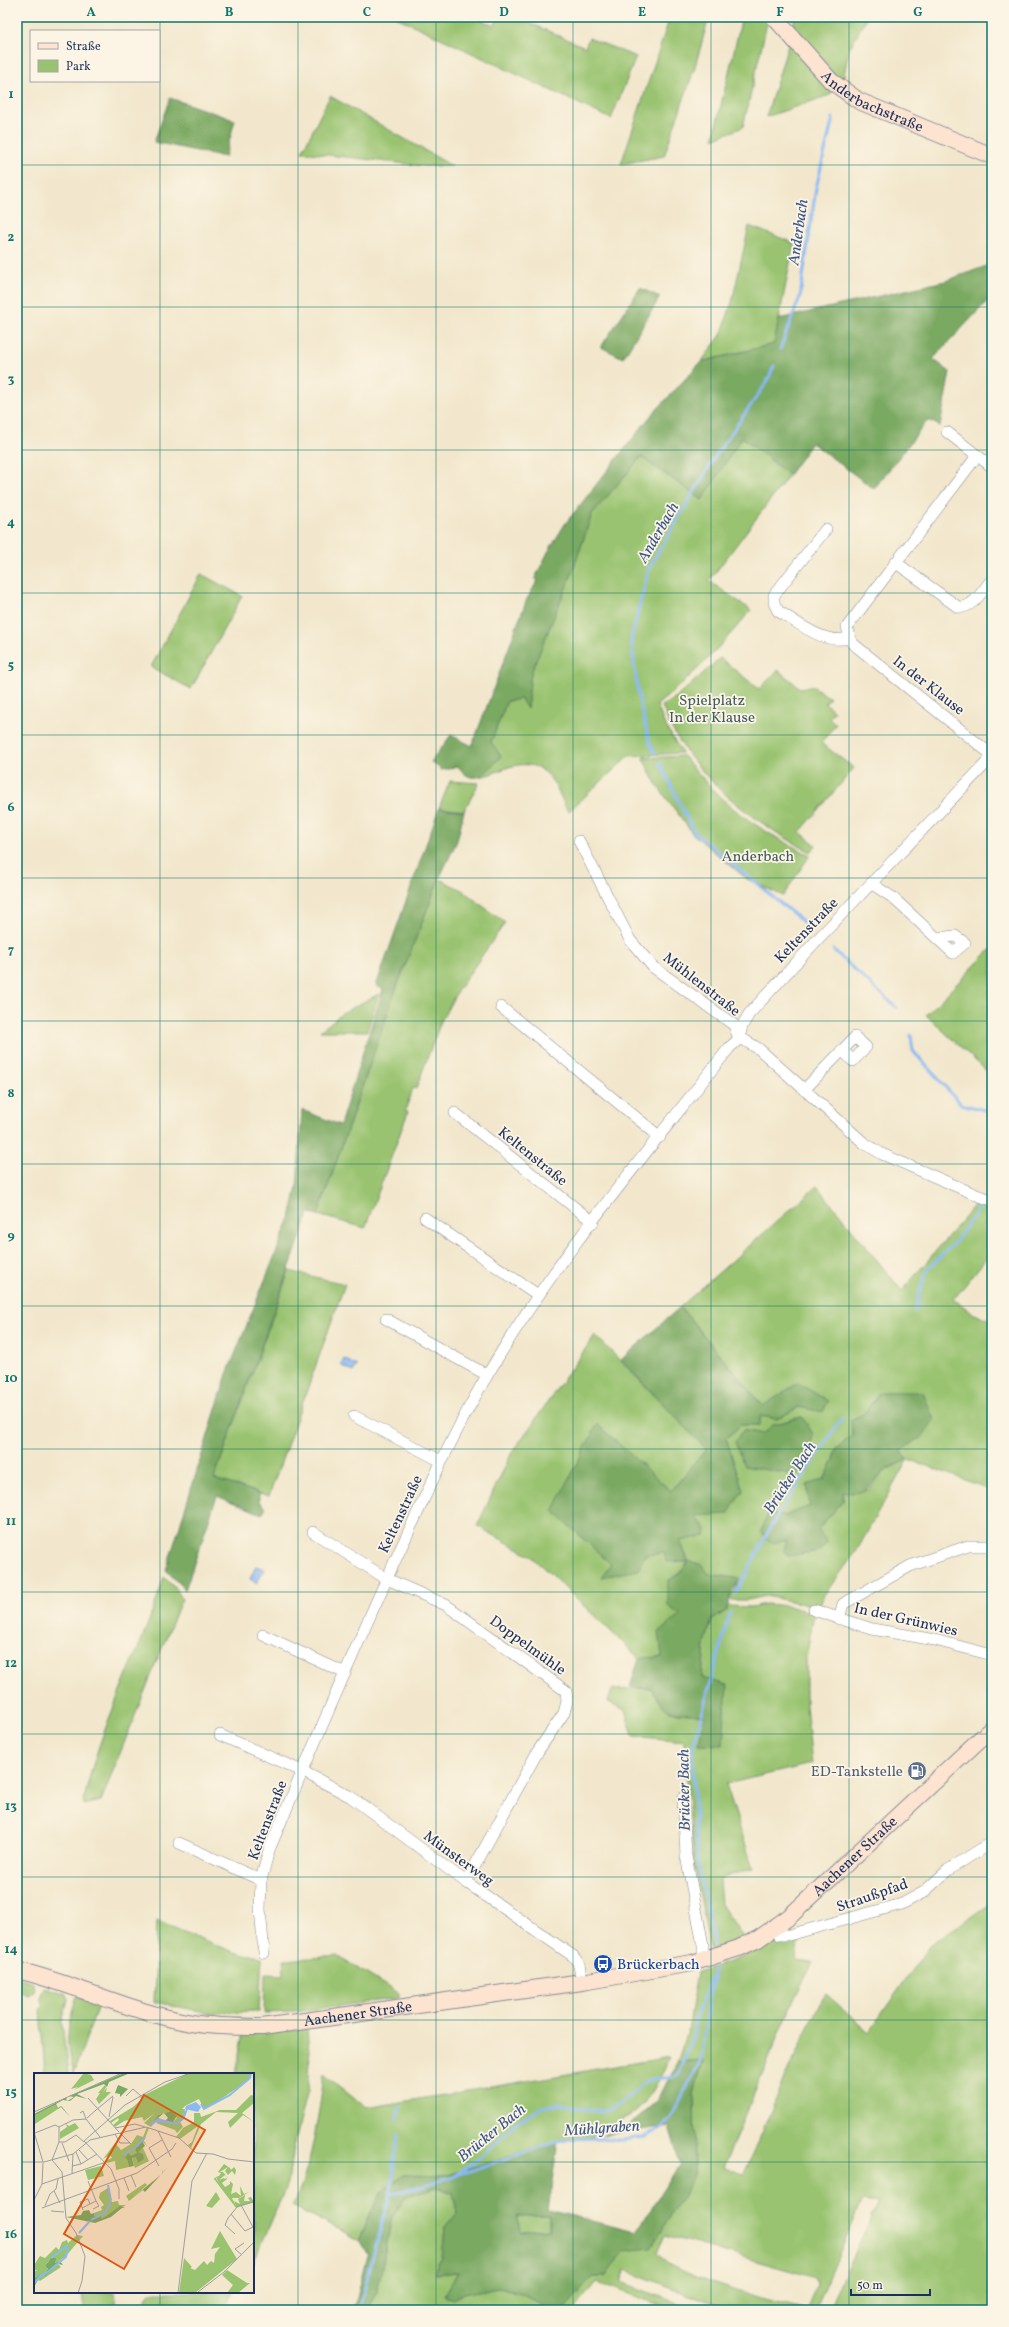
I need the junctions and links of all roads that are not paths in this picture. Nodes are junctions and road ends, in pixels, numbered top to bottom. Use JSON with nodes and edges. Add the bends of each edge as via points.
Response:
{"nodes":[{"id":1,"x":774,"y":17,"type":"edge"},
{"id":2,"x":992,"y":156,"type":"edge"},
{"id":3,"x":947,"y":432,"type":"dead end"},
{"id":4,"x":977,"y":456,"type":"junction"},
{"id":5,"x":992,"y":467,"type":"edge"},
{"id":6,"x":826,"y":529,"type":"dead end"},
{"id":7,"x":895,"y":562,"type":"junction"},
{"id":8,"x":992,"y":579,"type":"edge"},
{"id":9,"x":849,"y":638,"type":"junction"},
{"id":10,"x":992,"y":756,"type":"edge"},
{"id":11,"x":579,"y":841,"type":"dead end"},
{"id":12,"x":872,"y":884,"type":"junction"},
{"id":13,"x":937,"y":938,"type":"dead end"},
{"id":14,"x":501,"y":1007,"type":"dead end"},
{"id":15,"x":739,"y":1039,"type":"junction"},
{"id":16,"x":842,"y":1050,"type":"dead end"},
{"id":17,"x":804,"y":1090,"type":"junction"},
{"id":18,"x":455,"y":1113,"type":"dead end"},
{"id":19,"x":660,"y":1137,"type":"junction"},
{"id":20,"x":992,"y":1200,"type":"edge"},
{"id":21,"x":425,"y":1218,"type":"dead end"},
{"id":22,"x":593,"y":1222,"type":"junction"},
{"id":23,"x":538,"y":1295,"type":"junction"},
{"id":24,"x":386,"y":1319,"type":"dead end"},
{"id":25,"x":487,"y":1375,"type":"junction"},
{"id":26,"x":354,"y":1416,"type":"dead end"},
{"id":27,"x":441,"y":1461,"type":"junction"},
{"id":28,"x":313,"y":1532,"type":"dead end"},
{"id":29,"x":992,"y":1546,"type":"edge"},
{"id":30,"x":387,"y":1578,"type":"junction"},
{"id":31,"x":814,"y":1610,"type":"dead end"},
{"id":32,"x":839,"y":1619,"type":"junction"},
{"id":33,"x":262,"y":1635,"type":"dead end"},
{"id":34,"x":992,"y":1655,"type":"edge"},
{"id":35,"x":345,"y":1673,"type":"junction"},
{"id":36,"x":992,"y":1728,"type":"edge"},
{"id":37,"x":220,"y":1735,"type":"dead end"},
{"id":38,"x":302,"y":1772,"type":"junction"},
{"id":39,"x":683,"y":1798,"type":"dead end"},
{"id":40,"x":992,"y":1842,"type":"edge"},
{"id":41,"x":179,"y":1843,"type":"dead end"},
{"id":42,"x":261,"y":1880,"type":"junction"},
{"id":43,"x":466,"y":1882,"type":"junction"},
{"id":44,"x":774,"y":1928,"type":"junction"},
{"id":45,"x":264,"y":1953,"type":"dead end"},
{"id":46,"x":703,"y":1960,"type":"junction"},
{"id":47,"x":17,"y":1970,"type":"edge"},
{"id":48,"x":582,"y":1982,"type":"junction"}],
"edges":[{"from":1,"to":2,"type":"main road","name":"Anderbachstraße","via":[[831,81],[859,101]]},
{"from":3,"to":4,"type":"street"},
{"from":4,"to":5,"type":"street"},
{"from":4,"to":7,"type":"street"},
{"from":6,"to":9,"type":"street","via":[[774,595],[774,603],[778,611],[824,638]]},
{"from":7,"to":8,"type":"street","via":[[958,608],[965,608],[971,604]]},
{"from":7,"to":9,"type":"street","via":[[847,627]]},
{"from":9,"to":10,"type":"street","name":"In der Klause"},
{"from":10,"to":12,"type":"street","name":"Keltenstraße"},
{"from":11,"to":15,"type":"street","name":"Mühlenstraße","via":[[630,940],[653,967],[734,1025]]},
{"from":12,"to":13,"type":"street","via":[[892,897]]},
{"from":12,"to":15,"type":"street","name":"Keltenstraße","via":[[749,1014],[742,1026]]},
{"from":14,"to":19,"type":"street"},
{"from":15,"to":17,"type":"street","name":"Mühlenstraße","via":[[759,1049]]},
{"from":15,"to":19,"type":"street","name":"Keltenstraße","via":[[729,1048]]},
{"from":16,"to":17,"type":"street"},
{"from":17,"to":20,"type":"street","name":"Mühlenstraße","via":[[864,1143],[882,1154]]},
{"from":18,"to":22,"type":"street","name":"Keltenstraße"},
{"from":19,"to":22,"type":"street","name":"Keltenstraße"},
{"from":21,"to":23,"type":"street"},
{"from":22,"to":23,"type":"street","name":"Keltenstraße"},
{"from":23,"to":25,"type":"street","name":"Keltenstraße"},
{"from":24,"to":25,"type":"street"},
{"from":25,"to":27,"type":"street","name":"Keltenstraße"},
{"from":26,"to":27,"type":"street"},
{"from":27,"to":30,"type":"street","name":"Keltenstraße"},
{"from":28,"to":30,"type":"street","name":"Keltenstraße"},
{"from":29,"to":32,"type":"street","via":[[968,1546],[910,1566],[843,1604]]},
{"from":30,"to":35,"type":"street","name":"Keltenstraße"},
{"from":30,"to":43,"type":"street","name":"Doppelmühle","via":[[446,1605],[566,1691],[564,1713],[538,1751]]},
{"from":31,"to":32,"type":"street","name":"In der Grünwies"},
{"from":32,"to":34,"type":"street","name":"In der Grünwies","via":[[872,1629],[935,1640]]},
{"from":33,"to":35,"type":"street"},
{"from":35,"to":38,"type":"street","name":"Keltenstraße"},
{"from":36,"to":44,"type":"main road","name":"Aachener Straße","via":[[807,1901]]},
{"from":37,"to":38,"type":"street","name":"Keltenstraße"},
{"from":38,"to":42,"type":"street","name":"Keltenstraße","via":[[269,1850]]},
{"from":38,"to":43,"type":"street","name":"Münsterweg","via":[[351,1797]]},
{"from":39,"to":46,"type":"street","via":[[686,1856],[703,1945]]},
{"from":40,"to":44,"type":"street","name":"Straußpfad","via":[[948,1870],[924,1892],[902,1904],[789,1935],[779,1935]]},
{"from":41,"to":42,"type":"street","name":"Keltenstraße"},
{"from":42,"to":45,"type":"street","name":"Keltenstraße","via":[[260,1909]]},
{"from":43,"to":48,"type":"street","name":"Münsterweg","via":[[573,1956],[579,1964]]},
{"from":44,"to":46,"type":"main road","name":"Aachener Straße","via":[[739,1948]]},
{"from":46,"to":48,"type":"main road","name":"Aachener Straße"},
{"from":47,"to":48,"type":"main road","name":"Aachener Straße","via":[[161,2016],[192,2023],[230,2027],[292,2024]]}]}
